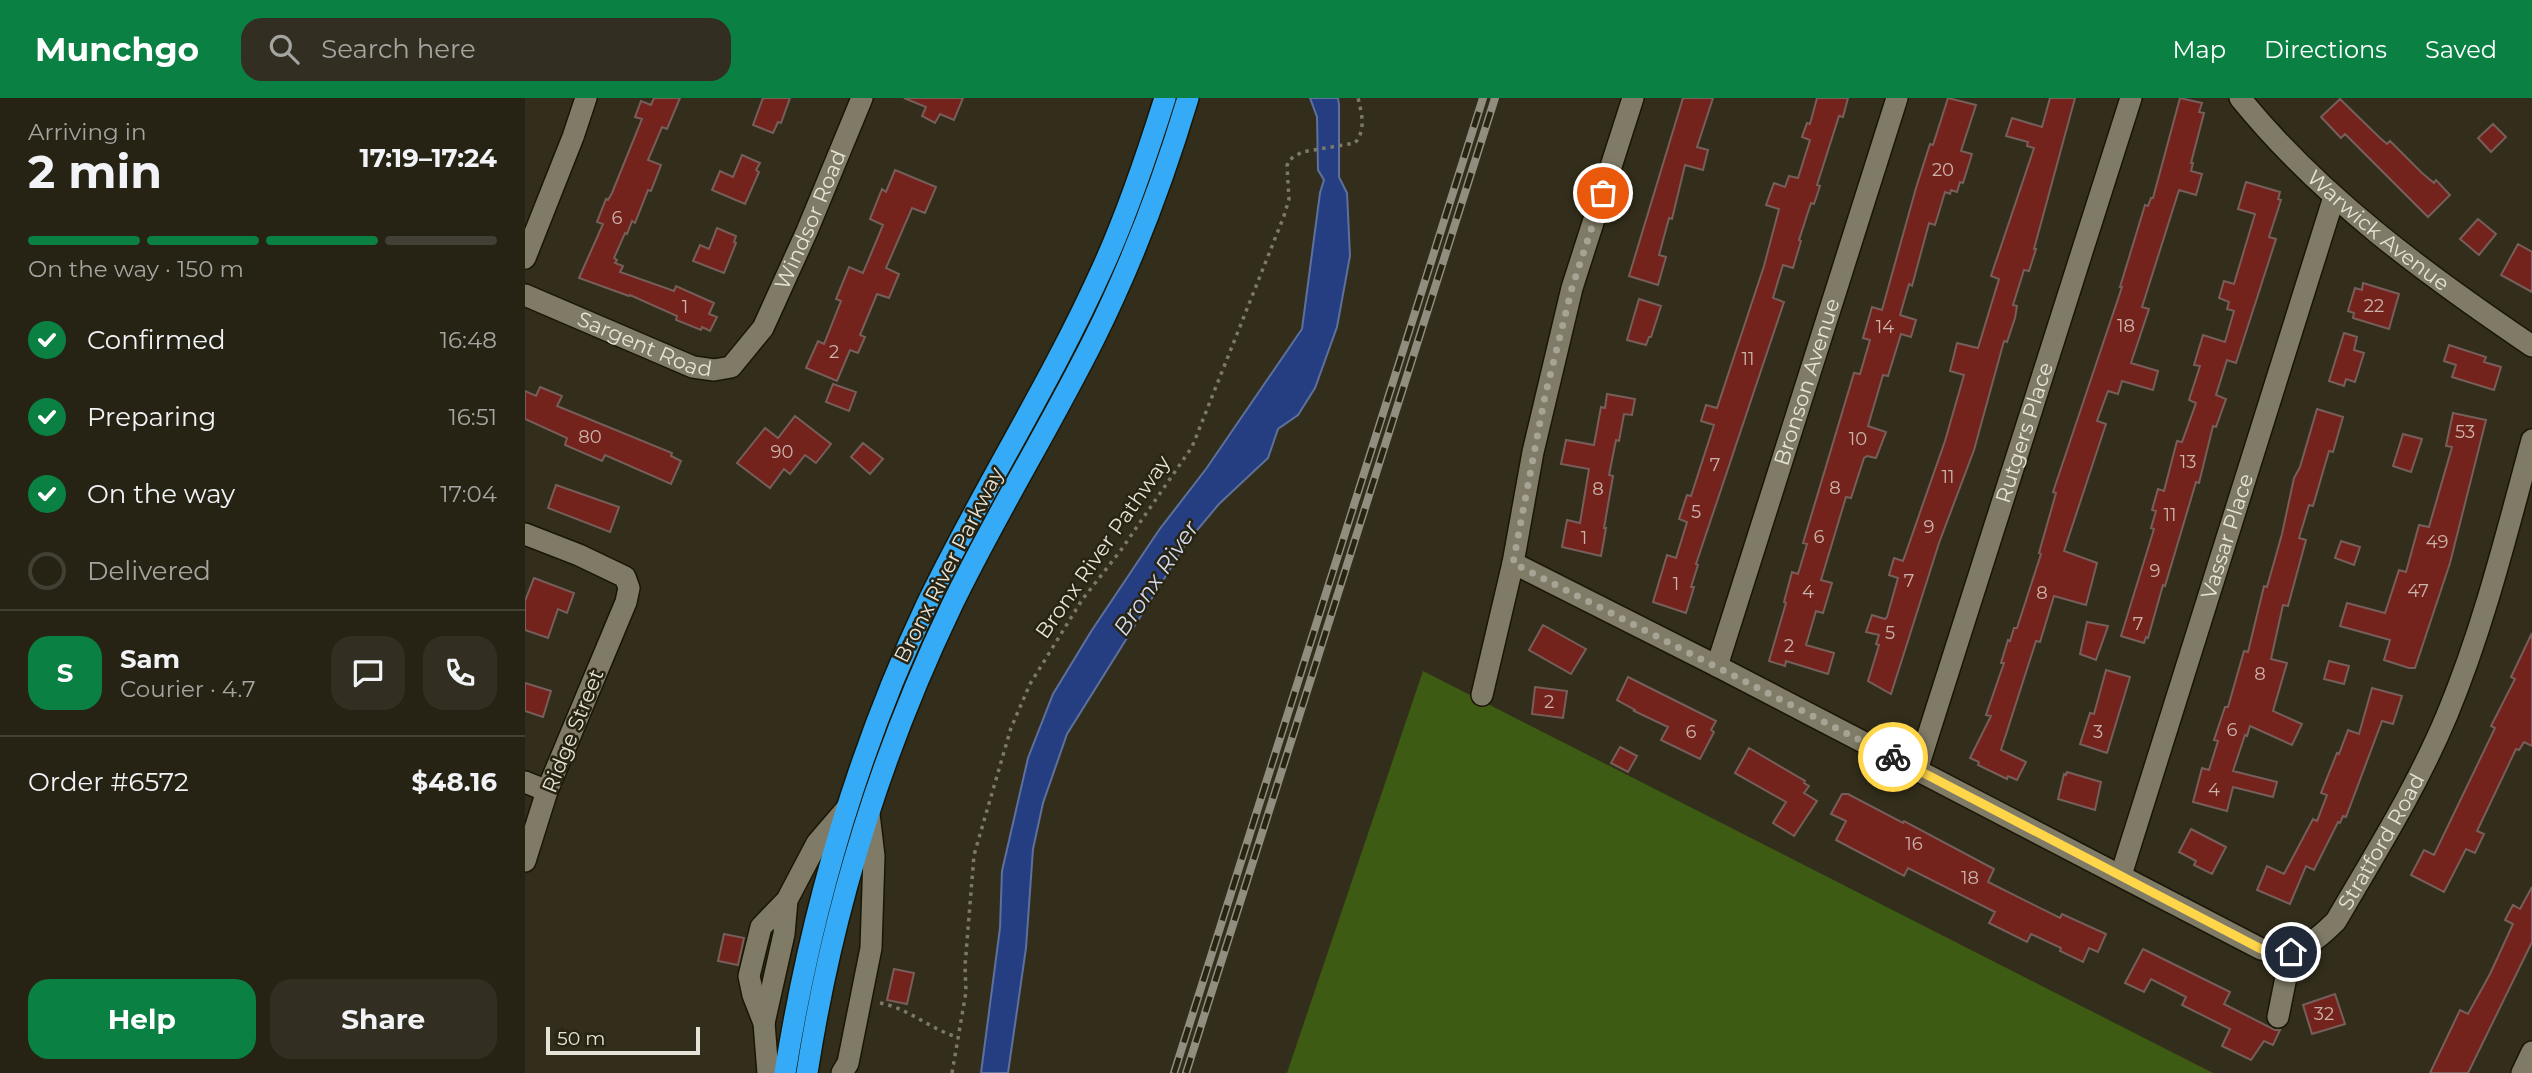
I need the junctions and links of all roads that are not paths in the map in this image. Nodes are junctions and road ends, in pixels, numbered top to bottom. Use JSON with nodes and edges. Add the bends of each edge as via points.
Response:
{"nodes":[{"id":1,"x":586,"y":98,"type":"edge"},
{"id":2,"x":862,"y":98,"type":"edge"},
{"id":3,"x":1165,"y":98,"type":"edge"},
{"id":4,"x":1188,"y":98,"type":"edge"},
{"id":5,"x":1633,"y":98,"type":"edge"},
{"id":6,"x":1897,"y":98,"type":"edge"},
{"id":7,"x":2131,"y":98,"type":"edge"},
{"id":8,"x":2240,"y":98,"type":"edge"},
{"id":9,"x":2334,"y":197,"type":"junction"},
{"id":10,"x":525,"y":258,"type":"edge"},
{"id":11,"x":525,"y":295,"type":"edge"},
{"id":12,"x":755,"y":338,"type":"joint"},
{"id":13,"x":2532,"y":346,"type":"edge"},
{"id":14,"x":2532,"y":440,"type":"edge"},
{"id":15,"x":525,"y":534,"type":"edge"},
{"id":16,"x":1513,"y":563,"type":"junction"},
{"id":17,"x":1717,"y":666,"type":"junction"},
{"id":18,"x":1482,"y":695,"type":"dead end"},
{"id":19,"x":1917,"y":770,"type":"junction"},
{"id":20,"x":525,"y":782,"type":"edge"},
{"id":21,"x":547,"y":791,"type":"junction"},
{"id":22,"x":847,"y":808,"type":"junction"},
{"id":23,"x":869,"y":814,"type":"junction"},
{"id":24,"x":525,"y":861,"type":"edge"},
{"id":25,"x":2121,"y":875,"type":"junction"},
{"id":26,"x":2291,"y":952,"type":"junction"},
{"id":27,"x":2278,"y":1017,"type":"dead end"},
{"id":28,"x":2532,"y":1052,"type":"edge"},
{"id":29,"x":768,"y":1073,"type":"edge"},
{"id":30,"x":785,"y":1073,"type":"edge"},
{"id":31,"x":807,"y":1073,"type":"edge"},
{"id":32,"x":842,"y":1073,"type":"edge"},
{"id":33,"x":2522,"y":1073,"type":"edge"}],
"edges":[{"from":1,"to":10,"type":"street"},
{"from":2,"to":12,"type":"street","name":"Windsor Road","via":[[807,231]]},
{"from":3,"to":22,"type":"highway","name":"Bronx River Parkway","via":[[1103,267],[928,603]]},
{"from":4,"to":23,"type":"highway","name":"Bronx River Parkway","via":[[1126,272],[947,616]]},
{"from":5,"to":16,"type":"street","via":[[1572,288],[1533,452]]},
{"from":6,"to":17,"type":"street","name":"Bronson Avenue"},
{"from":7,"to":19,"type":"street","name":"Rutgers Place"},
{"from":8,"to":9,"type":"street","name":"Warwick Avenue"},
{"from":9,"to":13,"type":"street","name":"Warwick Avenue","via":[[2456,294]]},
{"from":9,"to":25,"type":"street","name":"Vassar Place"},
{"from":11,"to":12,"type":"street","name":"Sargent Road","via":[[693,367],[731,367]]},
{"from":14,"to":26,"type":"street","name":"Stratford Road","via":[[2495,578],[2447,715],[2336,921]]},
{"from":15,"to":21,"type":"street","name":"Ridge Street","via":[[625,577],[629,588]]},
{"from":16,"to":17,"type":"street"},
{"from":16,"to":18,"type":"street"},
{"from":17,"to":19,"type":"street"},
{"from":19,"to":25,"type":"street"},
{"from":20,"to":21,"type":"street"},
{"from":21,"to":24,"type":"street","name":"Ridge Street"},
{"from":22,"to":29,"type":"street","via":[[817,843],[787,900],[764,1023]]},
{"from":22,"to":30,"type":"highway","name":"Bronx River Parkway","via":[[805,961]]},
{"from":23,"to":31,"type":"highway","name":"Bronx River Parkway","via":[[834,935]]},
{"from":23,"to":32,"type":"street","via":[[874,856],[871,948],[849,1063]]},
{"from":25,"to":26,"type":"street","via":[[2261,949]]},
{"from":26,"to":27,"type":"street"},
{"from":28,"to":33,"type":"street"}]}
